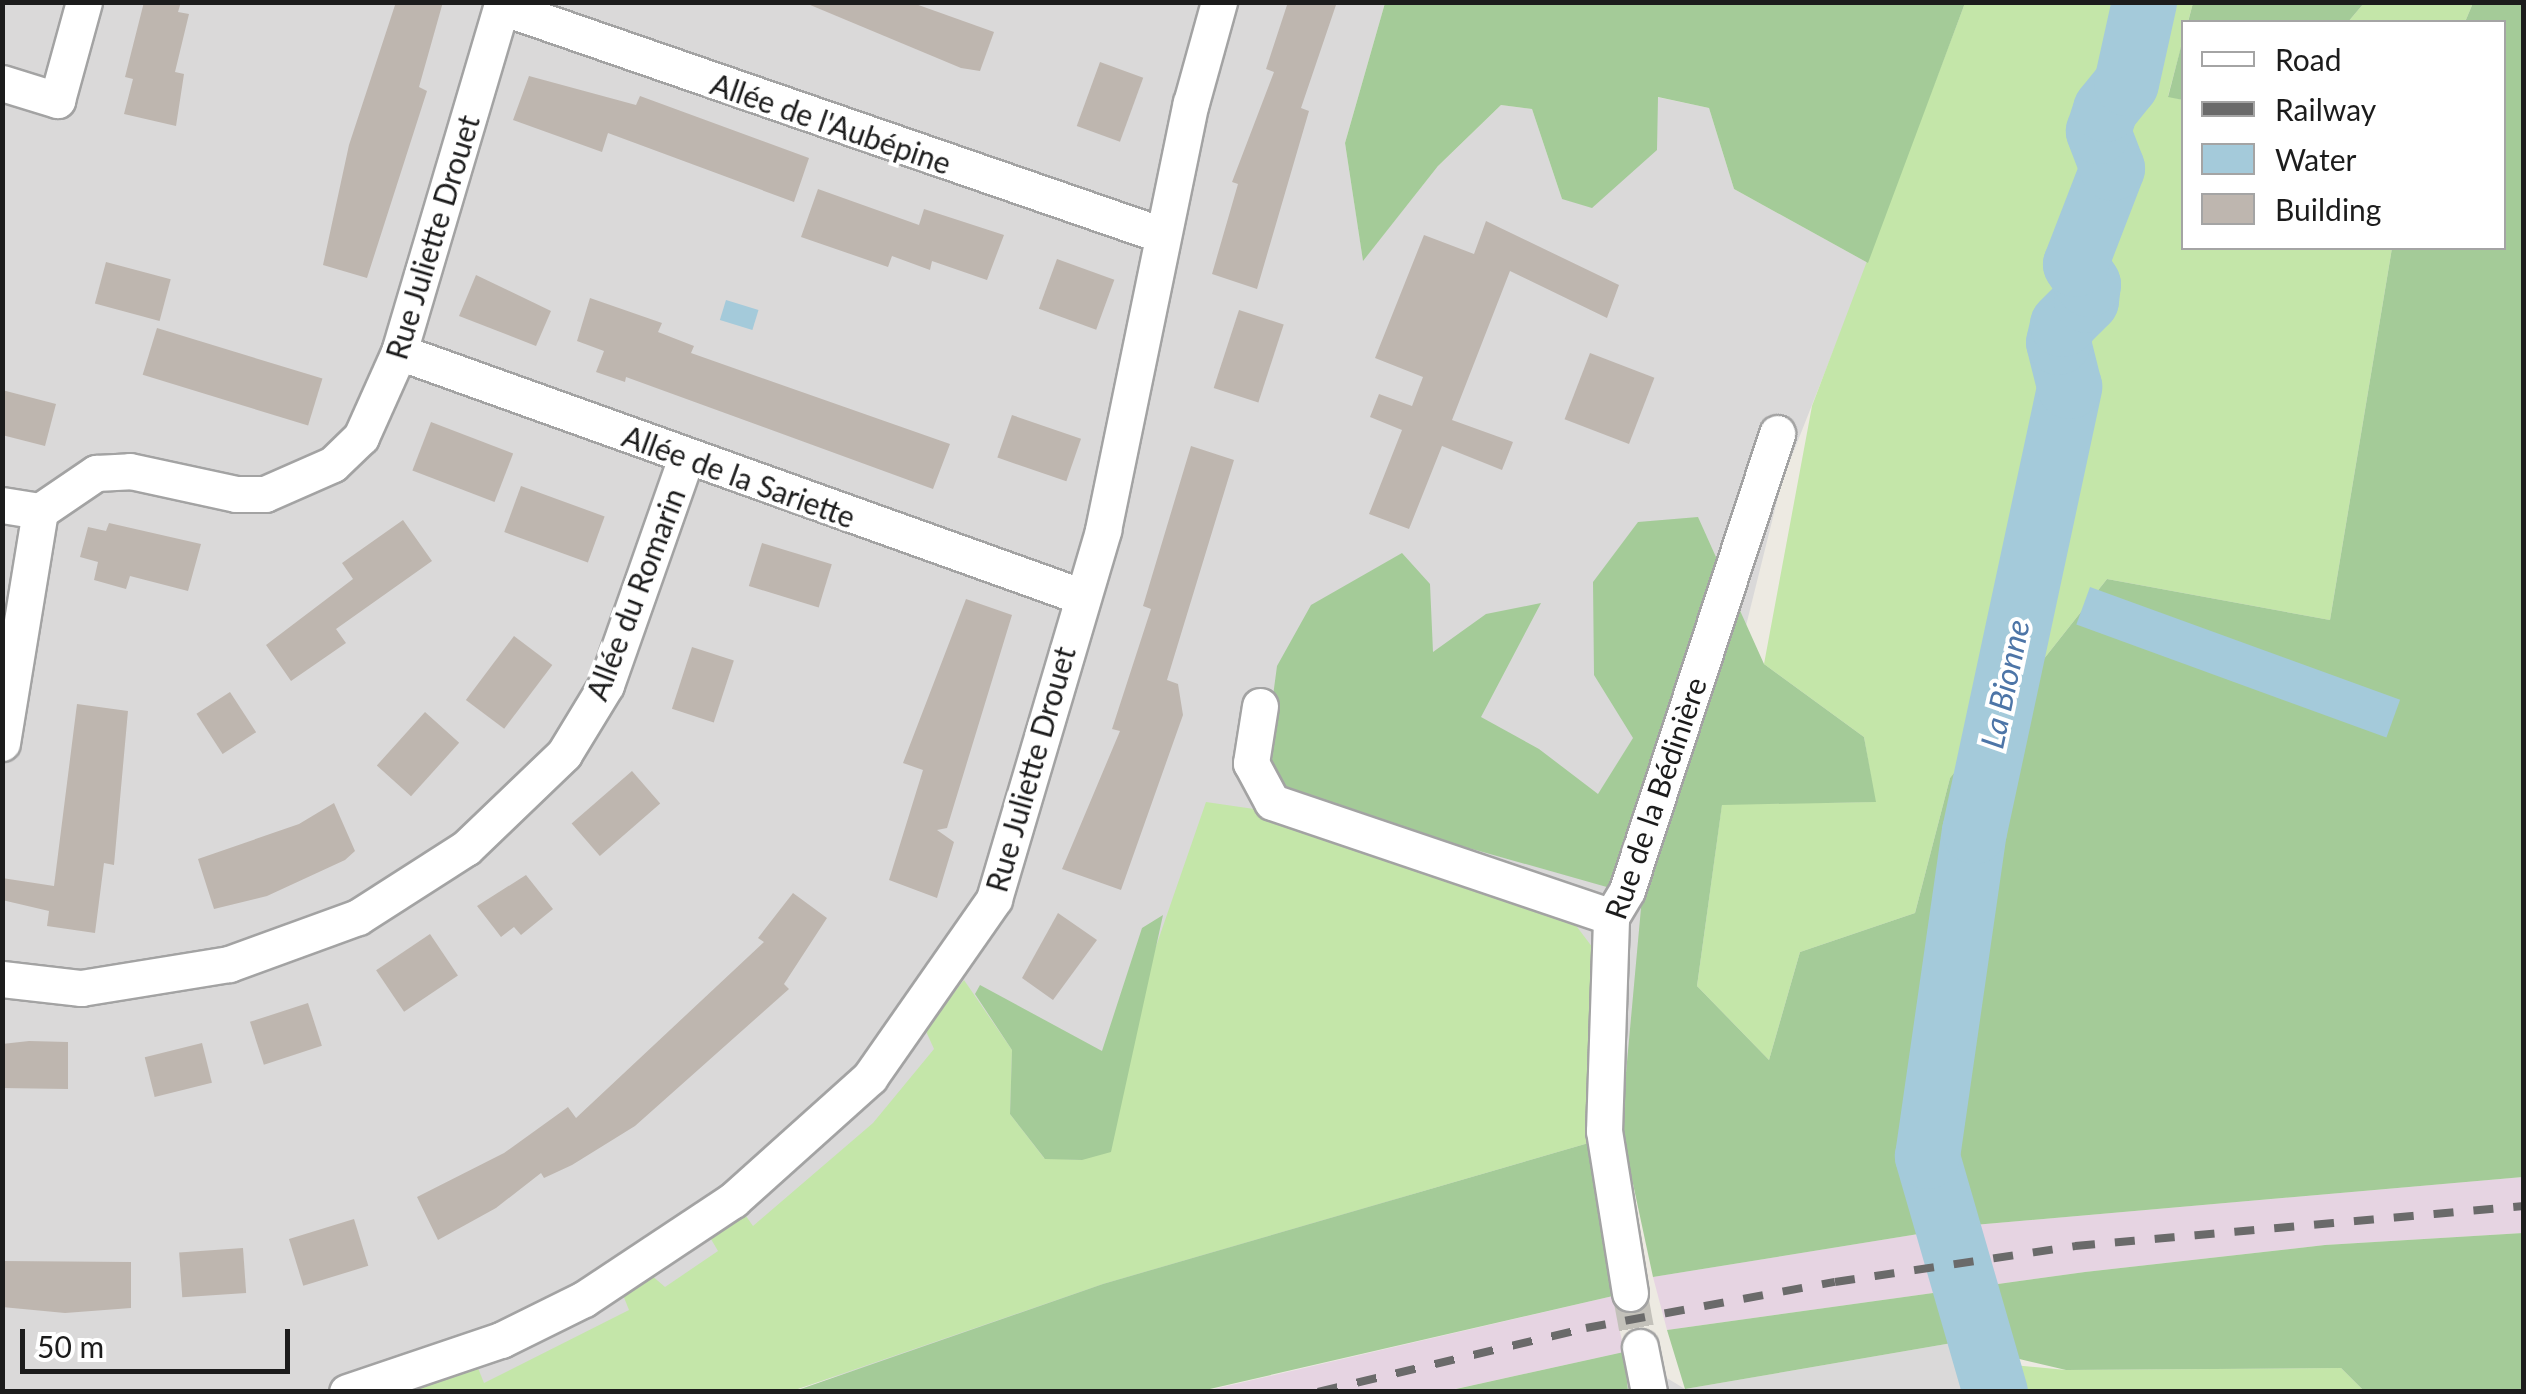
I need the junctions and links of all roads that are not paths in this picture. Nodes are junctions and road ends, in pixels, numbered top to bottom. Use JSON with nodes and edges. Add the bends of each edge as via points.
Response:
{"nodes":[{"id":1,"x":84,"y":2,"type":"edge"},
{"id":2,"x":1219,"y":2,"type":"edge"},
{"id":3,"x":502,"y":5,"type":"edge"},
{"id":4,"x":2,"y":83,"type":"edge"},
{"id":5,"x":1162,"y":236,"type":"junction"},
{"id":6,"x":399,"y":352,"type":"junction"},
{"id":7,"x":1777,"y":433,"type":"dead end"},
{"id":8,"x":686,"y":458,"type":"junction"},
{"id":9,"x":2,"y":505,"type":"edge"},
{"id":10,"x":40,"y":511,"type":"junction"},
{"id":11,"x":1080,"y":596,"type":"junction"},
{"id":12,"x":1260,"y":706,"type":"dead end"},
{"id":13,"x":2,"y":743,"type":"edge"},
{"id":14,"x":1611,"y":917,"type":"junction"},
{"id":15,"x":2,"y":979,"type":"edge"},
{"id":16,"x":1630,"y":1293,"type":"tunnel mouth"},
{"id":17,"x":1640,"y":1347,"type":"tunnel mouth"},
{"id":18,"x":347,"y":1392,"type":"edge"},
{"id":19,"x":1649,"y":1392,"type":"edge"}],
"edges":[{"from":1,"to":4,"type":"street","via":[[57,100]]},
{"from":2,"to":5,"type":"street","name":"Rue Juliette Drouet"},
{"from":3,"to":5,"type":"street","name":"Allée de l'Aubépine"},
{"from":3,"to":6,"type":"street","name":"Rue Juliette Drouet"},
{"from":5,"to":11,"type":"street","name":"Rue Juliette Drouet","via":[[1103,530]]},
{"from":6,"to":8,"type":"street","name":"Allée de la Sariette"},
{"from":6,"to":10,"type":"street","name":"Rue Juliette Drouet","via":[[362,437],[333,464],[292,484],[265,494],[236,494],[130,471],[96,473]]},
{"from":7,"to":14,"type":"street","name":"Rue de la Bédinière","via":[[1627,890]]},
{"from":8,"to":11,"type":"street","name":"Allée de la Sariette"},
{"from":8,"to":15,"type":"street","name":"Allée du Romarin","via":[[606,685],[564,754],[466,848],[358,917],[229,964],[81,988]]},
{"from":9,"to":10,"type":"street"},
{"from":10,"to":13,"type":"street"},
{"from":11,"to":18,"type":"street","name":"Rue Juliette Drouet","via":[[994,899],[870,1077],[733,1200],[584,1299],[501,1340]]},
{"from":12,"to":14,"type":"street","via":[[1250,763],[1272,802]]},
{"from":14,"to":16,"type":"street","name":"Rue de la Bédinière","via":[[1604,1131]]},
{"from":17,"to":19,"type":"street"}]}
